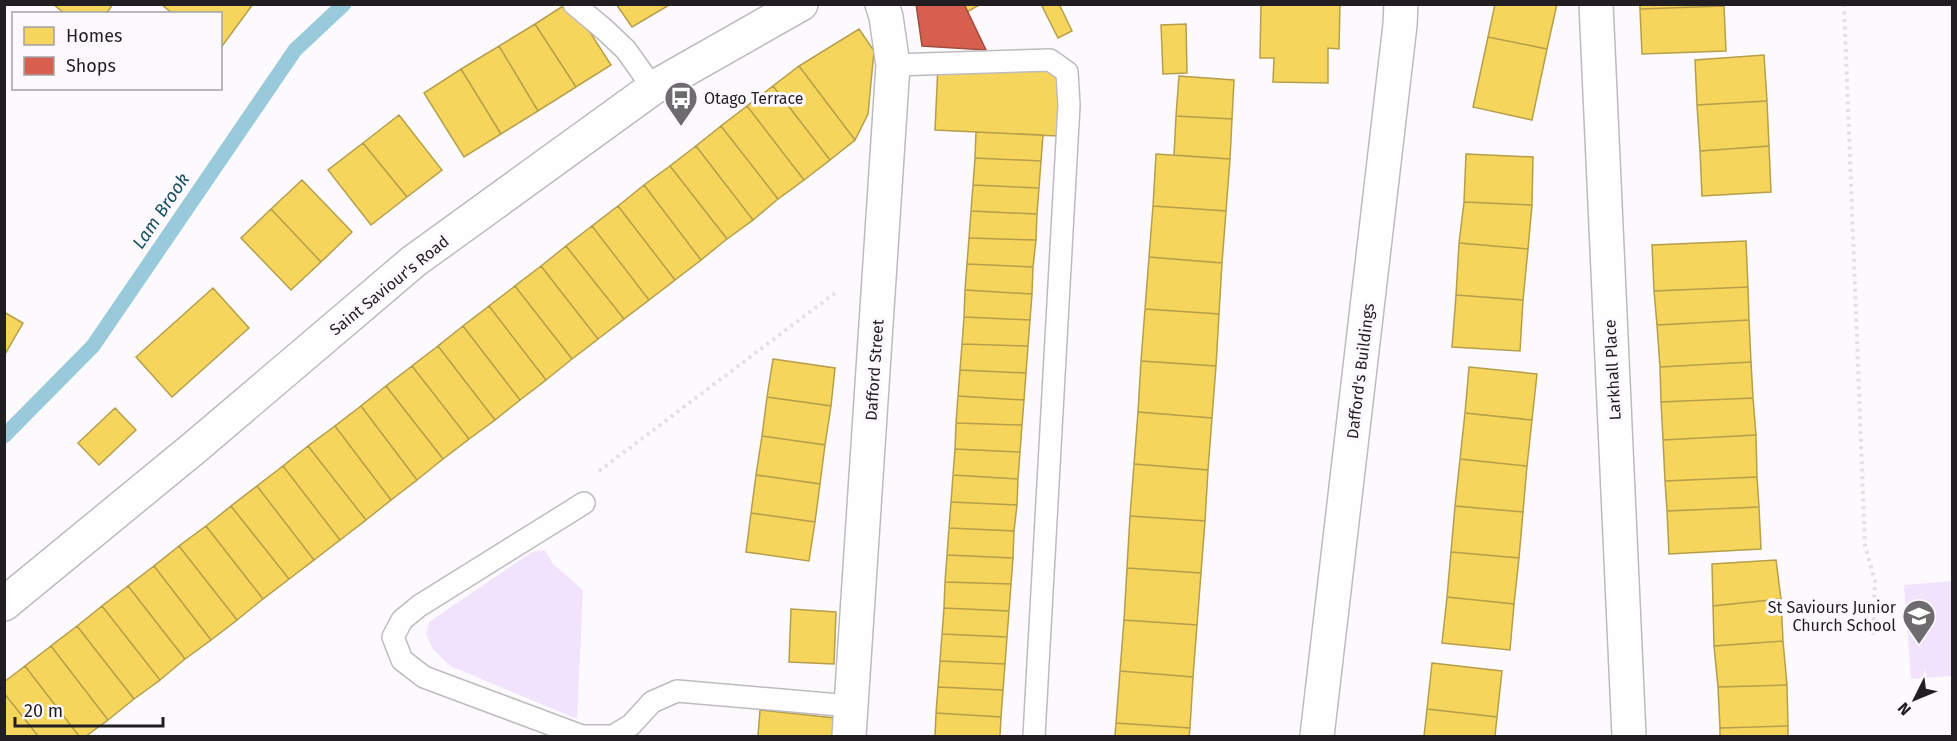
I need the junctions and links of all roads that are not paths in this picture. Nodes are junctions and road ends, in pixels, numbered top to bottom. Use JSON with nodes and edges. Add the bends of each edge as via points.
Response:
{"nodes":[{"id":1,"x":574,"y":4,"type":"edge"},
{"id":2,"x":801,"y":4,"type":"edge"},
{"id":3,"x":882,"y":4,"type":"edge"},
{"id":4,"x":1401,"y":4,"type":"edge"},
{"id":5,"x":1596,"y":4,"type":"edge"},
{"id":6,"x":893,"y":64,"type":"junction"},
{"id":7,"x":653,"y":88,"type":"junction"},
{"id":8,"x":581,"y":505,"type":"road end"},
{"id":9,"x":4,"y":604,"type":"edge"},
{"id":10,"x":850,"y":721,"type":"edge"},
{"id":11,"x":1034,"y":736,"type":"edge"},
{"id":12,"x":1317,"y":736,"type":"edge"},
{"id":13,"x":1629,"y":736,"type":"edge"}],
"edges":[{"from":1,"to":7,"type":"lane","via":[[626,51]]},
{"from":2,"to":7,"type":"street","name":"Saint Saviour's Road"},
{"from":3,"to":6,"type":"street","name":"Dafford Street"},
{"from":4,"to":12,"type":"street","name":"Dafford's Buildings"},
{"from":5,"to":13,"type":"street","name":"Larkhall Place"},
{"from":6,"to":10,"type":"street","name":"Dafford Street"},
{"from":6,"to":11,"type":"lane","via":[[1050,60],[1067,72],[1069,105]]},
{"from":7,"to":9,"type":"street","name":"Saint Saviour's Road","via":[[414,261]]},
{"from":8,"to":10,"type":"lane","via":[[402,620],[393,637],[402,660],[424,677],[582,736],[613,736],[631,725],[652,702],[677,690]]}]}
